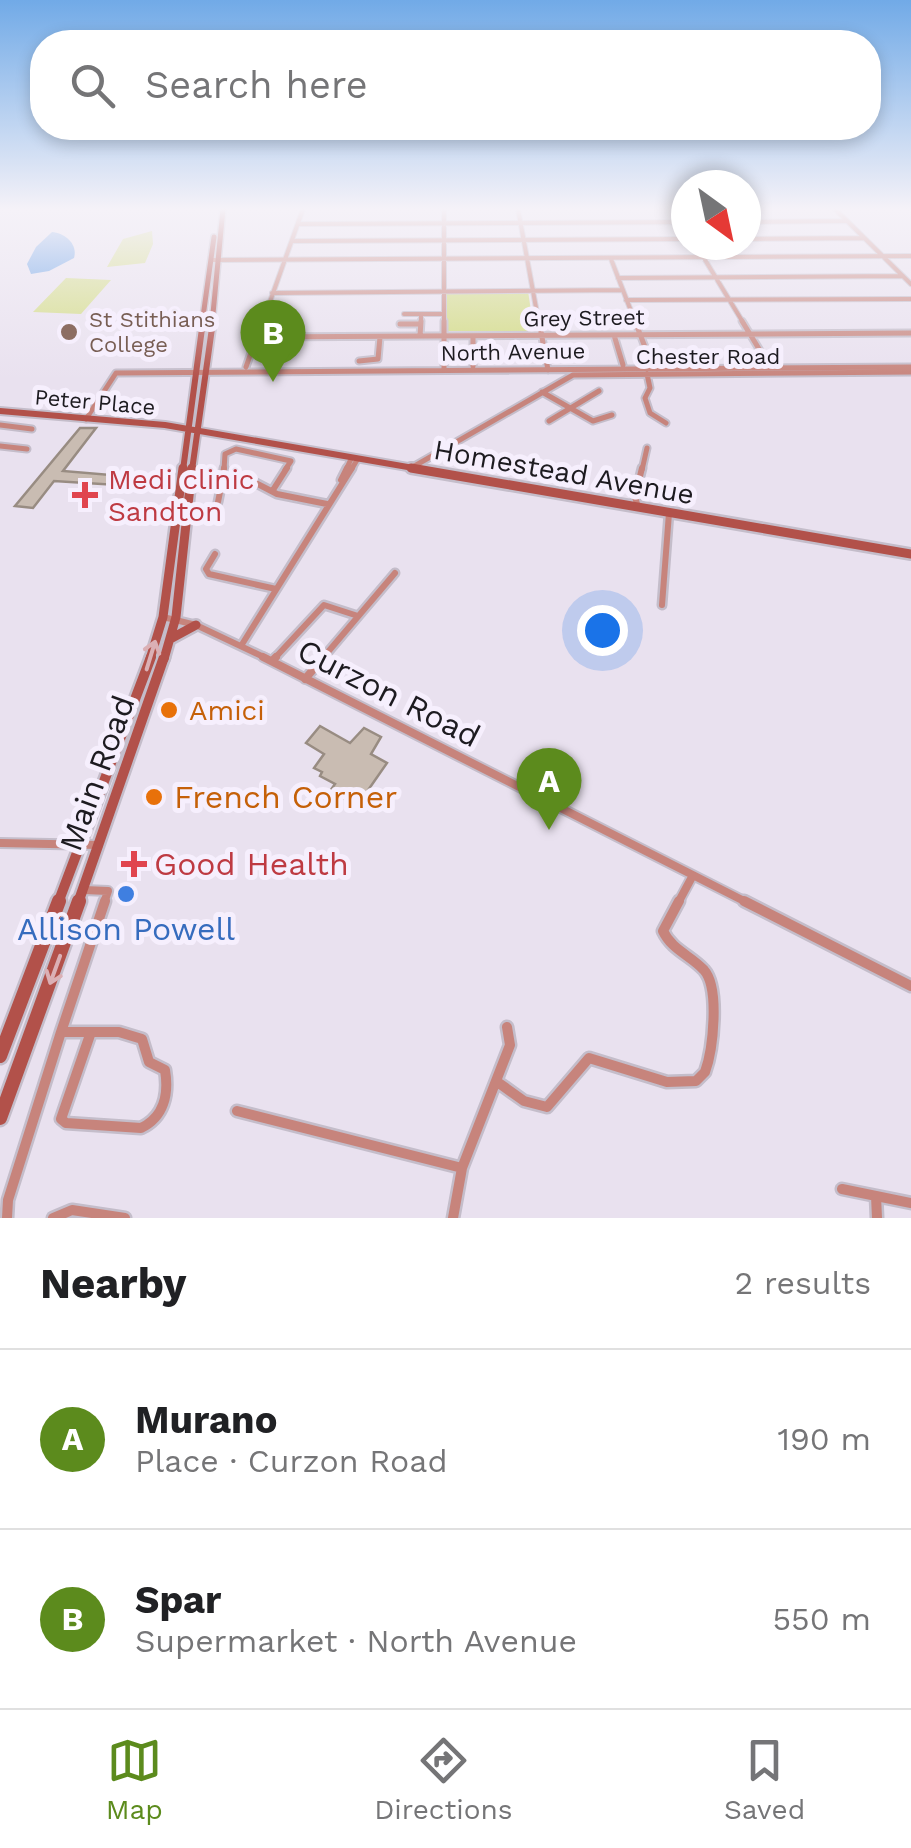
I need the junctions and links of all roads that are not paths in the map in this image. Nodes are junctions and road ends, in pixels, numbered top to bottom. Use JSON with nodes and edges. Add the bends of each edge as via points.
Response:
{"nodes":[{"id":1,"x":213,"y":266,"type":"edge"},
{"id":2,"x":214,"y":266,"type":"edge"},
{"id":3,"x":283,"y":266,"type":"edge"},
{"id":4,"x":444,"y":266,"type":"edge"},
{"id":5,"x":529,"y":266,"type":"edge"},
{"id":6,"x":613,"y":266,"type":"edge"},
{"id":7,"x":709,"y":266,"type":"edge"},
{"id":8,"x":893,"y":266,"type":"edge"},
{"id":9,"x":903,"y":276,"type":"junction"},
{"id":10,"x":716,"y":277,"type":"junction"},
{"id":11,"x":618,"y":278,"type":"junction"},
{"id":12,"x":911,"y":284,"type":"edge"},
{"id":13,"x":623,"y":290,"type":"junction"},
{"id":14,"x":444,"y":291,"type":"junction"},
{"id":15,"x":534,"y":291,"type":"junction"},
{"id":16,"x":272,"y":292,"type":"junction"},
{"id":17,"x":911,"y":298,"type":"edge"},
{"id":18,"x":730,"y":299,"type":"junction"},
{"id":19,"x":626,"y":300,"type":"junction"},
{"id":20,"x":404,"y":314,"type":"dead end"},
{"id":21,"x":421,"y":314,"type":"junction"},
{"id":22,"x":444,"y":314,"type":"junction"},
{"id":23,"x":400,"y":324,"type":"dead end"},
{"id":24,"x":420,"y":324,"type":"junction"},
{"id":25,"x":911,"y":333,"type":"edge"},
{"id":26,"x":640,"y":334,"type":"junction"},
{"id":27,"x":750,"y":334,"type":"junction"},
{"id":28,"x":614,"y":335,"type":"junction"},
{"id":29,"x":380,"y":336,"type":"junction"},
{"id":30,"x":420,"y":336,"type":"junction"},
{"id":31,"x":444,"y":336,"type":"junction"},
{"id":32,"x":473,"y":336,"type":"junction"},
{"id":33,"x":542,"y":336,"type":"junction"},
{"id":34,"x":257,"y":337,"type":"junction"},
{"id":35,"x":360,"y":361,"type":"dead end"},
{"id":36,"x":623,"y":365,"type":"dead end"},
{"id":37,"x":473,"y":366,"type":"dead end"},
{"id":38,"x":246,"y":367,"type":"dead end"},
{"id":39,"x":770,"y":368,"type":"junction"},
{"id":40,"x":444,"y":370,"type":"junction"},
{"id":41,"x":548,"y":370,"type":"junction"},
{"id":42,"x":911,"y":370,"type":"edge"},
{"id":43,"x":654,"y":371,"type":"junction"},
{"id":44,"x":198,"y":373,"type":"junction"},
{"id":45,"x":208,"y":373,"type":"junction"},
{"id":46,"x":647,"y":374,"type":"junction"},
{"id":47,"x":599,"y":390,"type":"dead end"},
{"id":48,"x":539,"y":393,"type":"junction"},
{"id":49,"x":568,"y":408,"type":"junction"},
{"id":50,"x":0,"y":412,"type":"edge"},
{"id":51,"x":190,"y":413,"type":"junction"},
{"id":52,"x":612,"y":415,"type":"dead end"},
{"id":53,"x":87,"y":419,"type":"junction"},
{"id":54,"x":550,"y":420,"type":"dead end"},
{"id":55,"x":666,"y":422,"type":"dead end"},
{"id":56,"x":165,"y":425,"type":"junction"},
{"id":57,"x":0,"y":426,"type":"edge"},
{"id":58,"x":32,"y":429,"type":"dead end"},
{"id":59,"x":192,"y":432,"type":"junction"},
{"id":60,"x":214,"y":436,"type":"junction"},
{"id":61,"x":0,"y":446,"type":"edge"},
{"id":62,"x":195,"y":447,"type":"junction"},
{"id":63,"x":647,"y":448,"type":"dead end"},
{"id":64,"x":27,"y":449,"type":"dead end"},
{"id":65,"x":354,"y":460,"type":"junction"},
{"id":66,"x":410,"y":468,"type":"junction"},
{"id":67,"x":223,"y":477,"type":"junction"},
{"id":68,"x":273,"y":490,"type":"junction"},
{"id":69,"x":218,"y":502,"type":"dead end"},
{"id":70,"x":328,"y":504,"type":"junction"},
{"id":71,"x":638,"y":504,"type":"junction"},
{"id":72,"x":669,"y":513,"type":"junction"},
{"id":73,"x":215,"y":554,"type":"dead end"},
{"id":74,"x":911,"y":554,"type":"edge"},
{"id":75,"x":395,"y":572,"type":"dead end"},
{"id":76,"x":276,"y":589,"type":"junction"},
{"id":77,"x":662,"y":605,"type":"dead end"},
{"id":78,"x":358,"y":616,"type":"junction"},
{"id":79,"x":163,"y":617,"type":"junction"},
{"id":80,"x":176,"y":618,"type":"junction"},
{"id":81,"x":196,"y":625,"type":"junction"},
{"id":82,"x":171,"y":639,"type":"junction"},
{"id":83,"x":242,"y":647,"type":"junction"},
{"id":84,"x":272,"y":661,"type":"junction"},
{"id":85,"x":304,"y":679,"type":"junction"},
{"id":86,"x":0,"y":843,"type":"edge"},
{"id":87,"x":99,"y":845,"type":"junction"},
{"id":88,"x":80,"y":846,"type":"junction"},
{"id":89,"x":692,"y":877,"type":"junction"},
{"id":90,"x":84,"y":890,"type":"junction"},
{"id":91,"x":911,"y":986,"type":"edge"},
{"id":92,"x":508,"y":1027,"type":"dead end"},
{"id":93,"x":61,"y":1032,"type":"junction"},
{"id":94,"x":90,"y":1032,"type":"junction"},
{"id":95,"x":0,"y":1056,"type":"edge"},
{"id":96,"x":496,"y":1082,"type":"junction"},
{"id":97,"x":237,"y":1111,"type":"dead end"},
{"id":98,"x":0,"y":1118,"type":"edge"},
{"id":99,"x":462,"y":1168,"type":"junction"},
{"id":100,"x":842,"y":1189,"type":"dead end"},
{"id":101,"x":876,"y":1196,"type":"junction"},
{"id":102,"x":911,"y":1202,"type":"edge"},
{"id":103,"x":7,"y":1218,"type":"edge"},
{"id":104,"x":53,"y":1218,"type":"edge"},
{"id":105,"x":125,"y":1218,"type":"edge"},
{"id":106,"x":453,"y":1218,"type":"edge"},
{"id":107,"x":877,"y":1218,"type":"edge"}],
"edges":[{"from":1,"to":44,"type":"main road"},
{"from":2,"to":45,"type":"main road"},
{"from":3,"to":16,"type":"street"},
{"from":4,"to":14,"type":"street"},
{"from":5,"to":15,"type":"street"},
{"from":6,"to":11,"type":"street"},
{"from":7,"to":10,"type":"street"},
{"from":8,"to":9,"type":"street"},
{"from":9,"to":10,"type":"street"},
{"from":9,"to":12,"type":"street"},
{"from":10,"to":11,"type":"street"},
{"from":10,"to":18,"type":"street"},
{"from":11,"to":13,"type":"street"},
{"from":13,"to":15,"type":"street"},
{"from":13,"to":19,"type":"street"},
{"from":14,"to":15,"type":"street"},
{"from":14,"to":16,"type":"street"},
{"from":14,"to":22,"type":"street"},
{"from":15,"to":33,"type":"street"},
{"from":16,"to":34,"type":"street"},
{"from":17,"to":18,"type":"street"},
{"from":18,"to":19,"type":"street"},
{"from":18,"to":27,"type":"street"},
{"from":19,"to":26,"type":"street"},
{"from":20,"to":21,"type":"street"},
{"from":21,"to":22,"type":"street"},
{"from":21,"to":24,"type":"street"},
{"from":22,"to":31,"type":"street"},
{"from":23,"to":24,"type":"street"},
{"from":24,"to":30,"type":"street"},
{"from":25,"to":27,"type":"street","name":"Grey Street"},
{"from":26,"to":27,"type":"street","name":"Grey Street"},
{"from":26,"to":28,"type":"street","name":"Grey Street"},
{"from":26,"to":43,"type":"street"},
{"from":27,"to":39,"type":"street"},
{"from":28,"to":33,"type":"street","name":"Grey Street"},
{"from":28,"to":36,"type":"street"},
{"from":29,"to":30,"type":"street","name":"Grey Street"},
{"from":29,"to":34,"type":"street","name":"Grey Street"},
{"from":29,"to":35,"type":"street","via":[[378,359]]},
{"from":30,"to":31,"type":"street","name":"Grey Street"},
{"from":31,"to":32,"type":"street","name":"Grey Street"},
{"from":31,"to":40,"type":"street"},
{"from":32,"to":33,"type":"street","name":"Grey Street"},
{"from":32,"to":37,"type":"street"},
{"from":33,"to":41,"type":"street"},
{"from":34,"to":38,"type":"street"},
{"from":39,"to":42,"type":"street","name":"North Avenue"},
{"from":39,"to":43,"type":"street","name":"North Avenue"},
{"from":40,"to":41,"type":"street","name":"North Avenue"},
{"from":40,"to":45,"type":"street","name":"North Avenue"},
{"from":41,"to":43,"type":"street","name":"North Avenue"},
{"from":42,"to":43,"type":"street","name":"Chester Road"},
{"from":43,"to":46,"type":"street","name":"Chester Road"},
{"from":44,"to":45,"type":"street","name":"North Avenue"},
{"from":44,"to":51,"type":"main road"},
{"from":44,"to":53,"type":"street","name":"North Avenue","via":[[116,374]]},
{"from":45,"to":59,"type":"main road"},
{"from":46,"to":48,"type":"street","name":"Chester Road","via":[[574,375]]},
{"from":46,"to":55,"type":"street","via":[[650,413]]},
{"from":47,"to":49,"type":"street"},
{"from":48,"to":49,"type":"street"},
{"from":48,"to":66,"type":"street","name":"Chester Road"},
{"from":49,"to":52,"type":"street","via":[[593,421]]},
{"from":49,"to":54,"type":"street"},
{"from":50,"to":53,"type":"main road","name":"Peter Place"},
{"from":51,"to":56,"type":"main road"},
{"from":51,"to":59,"type":"main road"},
{"from":53,"to":56,"type":"main road","name":"Peter Place"},
{"from":53,"to":59,"type":"main road","name":"Peter Place"},
{"from":56,"to":59,"type":"main road","name":"Peter Place"},
{"from":57,"to":58,"type":"street"},
{"from":59,"to":60,"type":"main road","name":"Homestead Avenue"},
{"from":59,"to":62,"type":"main road","name":"Main Road"},
{"from":59,"to":79,"type":"main road","name":"Main Road"},
{"from":60,"to":62,"type":"main road"},
{"from":60,"to":65,"type":"main road","name":"Homestead Avenue"},
{"from":61,"to":64,"type":"street"},
{"from":62,"to":80,"type":"main road","name":"Main Road"},
{"from":63,"to":71,"type":"street"},
{"from":65,"to":66,"type":"main road","name":"Homestead Avenue"},
{"from":65,"to":70,"type":"street"},
{"from":66,"to":71,"type":"main road","name":"Homestead Avenue"},
{"from":67,"to":68,"type":"street"},
{"from":67,"to":68,"type":"street","via":[[225,454],[232,449],[288,460]]},
{"from":67,"to":69,"type":"street"},
{"from":68,"to":70,"type":"street"},
{"from":70,"to":76,"type":"street"},
{"from":71,"to":72,"type":"main road","name":"Homestead Avenue"},
{"from":72,"to":74,"type":"main road","name":"Homestead Avenue"},
{"from":72,"to":77,"type":"street"},
{"from":73,"to":76,"type":"street","via":[[209,574]]},
{"from":75,"to":78,"type":"street"},
{"from":76,"to":83,"type":"street"},
{"from":78,"to":84,"type":"street","via":[[324,605]]},
{"from":78,"to":85,"type":"street"},
{"from":79,"to":80,"type":"street","name":"Curzon Road"},
{"from":88,"to":79,"type":"main road","name":"Main Road","one_way":true},
{"from":80,"to":81,"type":"street","name":"Curzon Road"},
{"from":80,"to":82,"type":"main road","name":"Main Road"},
{"from":81,"to":82,"type":"main road"},
{"from":81,"to":83,"type":"street","name":"Curzon Road"},
{"from":82,"to":87,"type":"main road","name":"Main Road"},
{"from":83,"to":84,"type":"street","name":"Curzon Road"},
{"from":84,"to":85,"type":"street","name":"Curzon Road"},
{"from":85,"to":89,"type":"street","name":"Curzon Road"},
{"from":86,"to":88,"type":"street"},
{"from":87,"to":88,"type":"street"},
{"from":87,"to":90,"type":"main road","name":"Main Road"},
{"from":88,"to":95,"type":"main road","name":"Main Road"},
{"from":89,"to":91,"type":"street","name":"Curzon Road"},
{"from":89,"to":96,"type":"street","via":[[663,932],[713,985],[702,1076],[670,1082],[589,1058],[548,1107]]},
{"from":90,"to":93,"type":"street","via":[[108,891]]},
{"from":90,"to":98,"type":"main road","name":"Main Road","one_way":true},
{"from":92,"to":96,"type":"street","via":[[510,1044]]},
{"from":93,"to":94,"type":"street"},
{"from":93,"to":103,"type":"street"},
{"from":94,"to":94,"type":"street","via":[[139,1037],[148,1062],[165,1070],[162,1109],[151,1124],[62,1120]]},
{"from":96,"to":99,"type":"street"},
{"from":97,"to":99,"type":"street"},
{"from":99,"to":106,"type":"street"},
{"from":100,"to":101,"type":"street"},
{"from":101,"to":102,"type":"street"},
{"from":101,"to":107,"type":"street"},
{"from":104,"to":105,"type":"street","via":[[72,1210]]}]}
